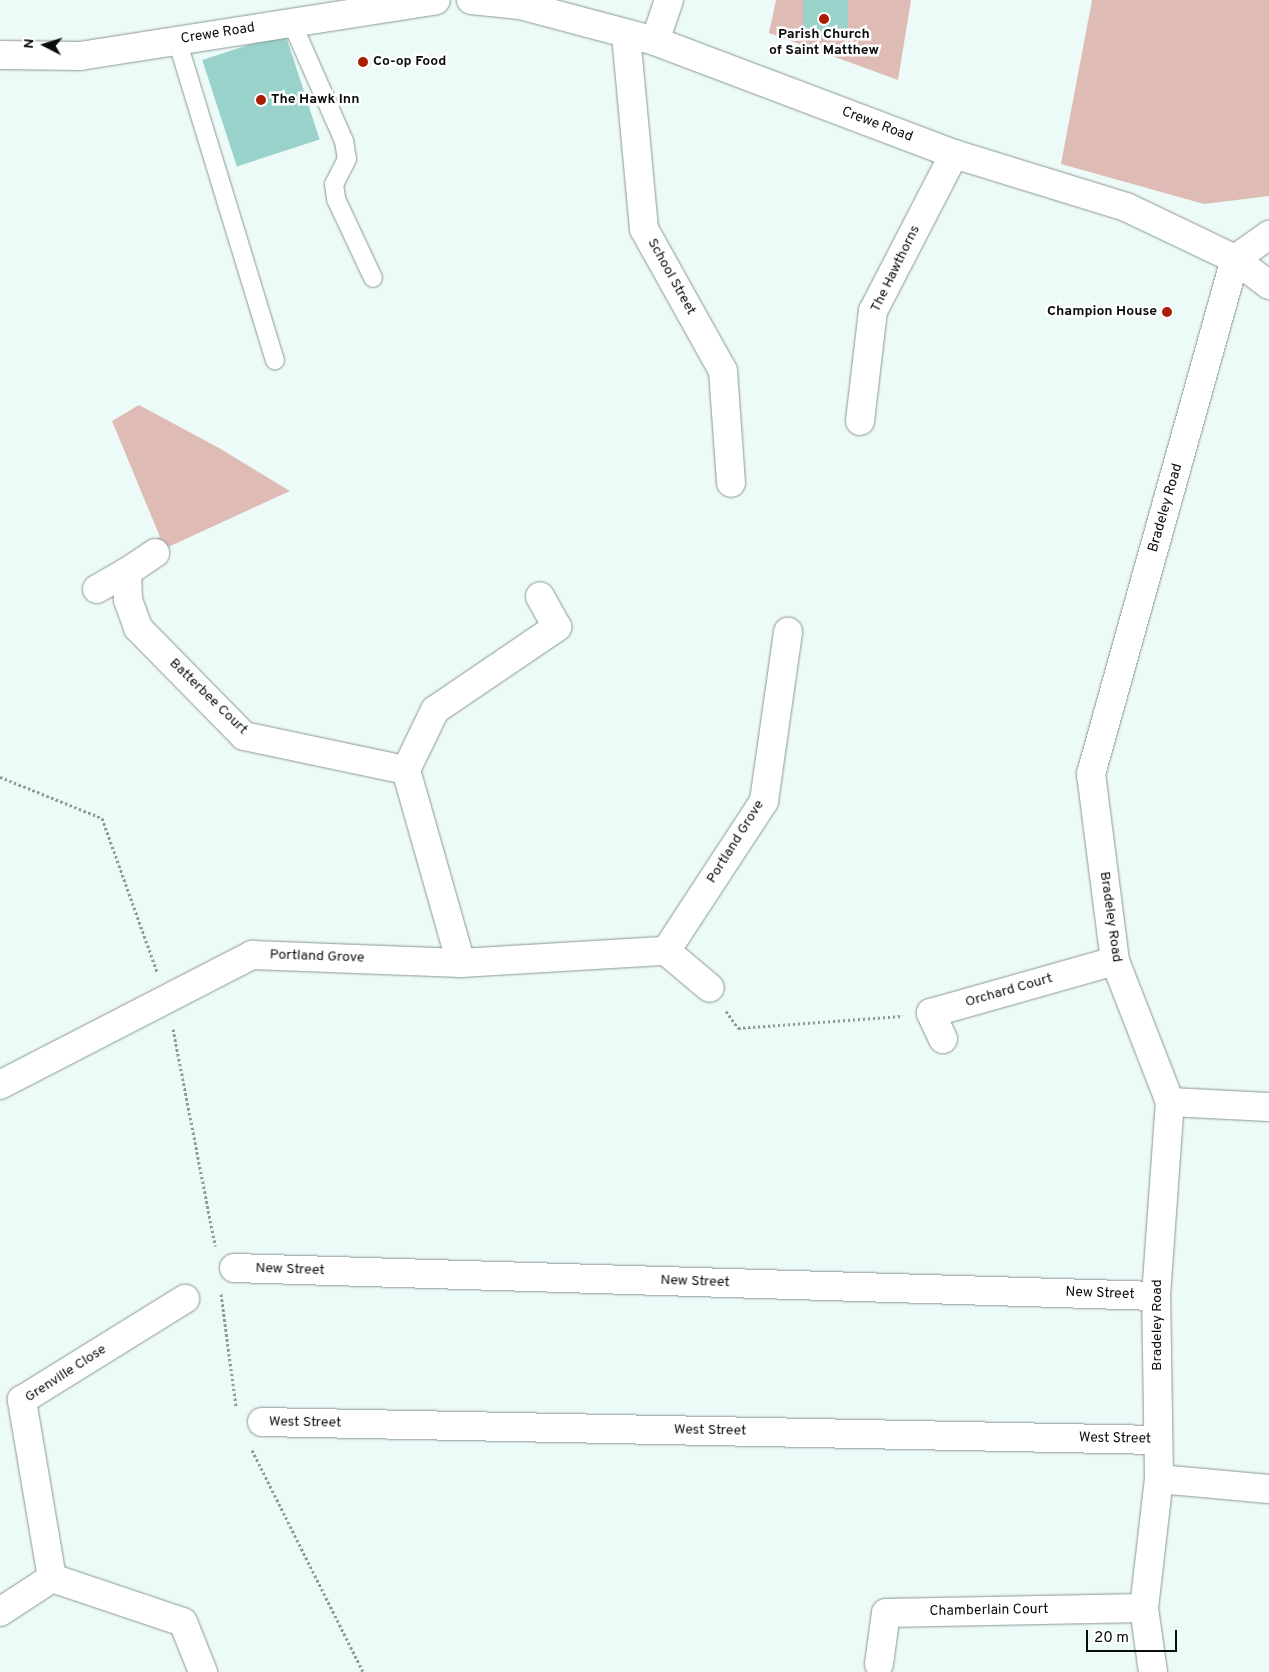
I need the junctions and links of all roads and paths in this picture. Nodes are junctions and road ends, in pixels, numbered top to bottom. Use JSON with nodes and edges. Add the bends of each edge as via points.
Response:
{"nodes":[{"id":1,"x":436,"y":0,"type":"edge"},
{"id":2,"x":471,"y":0,"type":"edge"},
{"id":3,"x":669,"y":0,"type":"edge"},
{"id":4,"x":292,"y":23,"type":"junction"},
{"id":5,"x":626,"y":35,"type":"junction"},
{"id":6,"x":177,"y":40,"type":"junction"},
{"id":7,"x":655,"y":41,"type":"junction"},
{"id":8,"x":0,"y":55,"type":"edge"},
{"id":9,"x":954,"y":154,"type":"junction"},
{"id":10,"x":1269,"y":235,"type":"edge"},
{"id":11,"x":1235,"y":260,"type":"junction"},
{"id":12,"x":373,"y":278,"type":"dead end"},
{"id":13,"x":1269,"y":285,"type":"edge"},
{"id":14,"x":276,"y":360,"type":"dead end"},
{"id":15,"x":860,"y":421,"type":"dead end"},
{"id":16,"x":731,"y":484,"type":"dead end"},
{"id":17,"x":155,"y":553,"type":"dead end"},
{"id":18,"x":126,"y":572,"type":"junction"},
{"id":19,"x":97,"y":589,"type":"dead end"},
{"id":20,"x":540,"y":596,"type":"dead end"},
{"id":21,"x":788,"y":632,"type":"dead end"},
{"id":22,"x":406,"y":770,"type":"junction"},
{"id":23,"x":0,"y":777,"type":"edge"},
{"id":24,"x":666,"y":951,"type":"junction"},
{"id":25,"x":1115,"y":961,"type":"junction"},
{"id":26,"x":461,"y":963,"type":"junction"},
{"id":27,"x":710,"y":988,"type":"dead end"},
{"id":28,"x":167,"y":999,"type":"junction"},
{"id":29,"x":931,"y":1014,"type":"junction"},
{"id":30,"x":738,"y":1028,"type":"dead end"},
{"id":31,"x":943,"y":1039,"type":"dead end"},
{"id":32,"x":0,"y":1085,"type":"edge"},
{"id":33,"x":1170,"y":1102,"type":"junction"},
{"id":34,"x":1269,"y":1107,"type":"edge"},
{"id":35,"x":215,"y":1248,"type":"dead end"},
{"id":36,"x":227,"y":1277,"type":"joint"},
{"id":37,"x":1156,"y":1296,"type":"junction"},
{"id":38,"x":185,"y":1299,"type":"dead end"},
{"id":39,"x":237,"y":1412,"type":"dead end"},
{"id":40,"x":262,"y":1422,"type":"dead end"},
{"id":41,"x":1158,"y":1440,"type":"junction"},
{"id":42,"x":252,"y":1448,"type":"dead end"},
{"id":43,"x":1160,"y":1479,"type":"junction"},
{"id":44,"x":1269,"y":1489,"type":"edge"},
{"id":45,"x":52,"y":1578,"type":"junction"},
{"id":46,"x":1144,"y":1608,"type":"junction"},
{"id":47,"x":0,"y":1612,"type":"edge"},
{"id":48,"x":879,"y":1664,"type":"dead end"},
{"id":49,"x":203,"y":1672,"type":"edge"},
{"id":50,"x":363,"y":1672,"type":"edge"},
{"id":51,"x":1153,"y":1672,"type":"edge"}],
"edges":[{"from":1,"to":4,"type":"street","name":"Crewe Road"},
{"from":2,"to":5,"type":"street","name":"Crewe Road","via":[[520,5]]},
{"from":3,"to":7,"type":"street"},
{"from":4,"to":6,"type":"street","name":"Crewe Road"},
{"from":4,"to":12,"type":"lane","via":[[344,141],[347,159],[334,184],[336,199]]},
{"from":5,"to":7,"type":"street","name":"Crewe Road"},
{"from":5,"to":16,"type":"street","name":"School Street","via":[[644,229],[723,371]]},
{"from":6,"to":8,"type":"street","name":"Crewe Road","via":[[80,56]]},
{"from":6,"to":14,"type":"lane"},
{"from":7,"to":9,"type":"street","name":"Crewe Road"},
{"from":9,"to":11,"type":"street","name":"Crewe Road","via":[[1126,207]]},
{"from":9,"to":15,"type":"street","name":"The Hawthorns","via":[[872,310]]},
{"from":10,"to":11,"type":"street"},
{"from":11,"to":13,"type":"street","name":"Crewe Road"},
{"from":11,"to":25,"type":"street","name":"Bradeley Road","via":[[1091,774]]},
{"from":17,"to":18,"type":"street"},
{"from":18,"to":19,"type":"street"},
{"from":18,"to":22,"type":"street","name":"Batterbee Court","via":[[128,600],[138,628],[244,736]]},
{"from":20,"to":22,"type":"street","via":[[557,627],[435,710]]},
{"from":21,"to":24,"type":"street","name":"Portland Grove","via":[[764,801]]},
{"from":22,"to":26,"type":"street"},
{"from":23,"to":28,"type":"path","via":[[102,818]]},
{"from":24,"to":26,"type":"street","name":"Portland Grove"},
{"from":24,"to":27,"type":"street"},
{"from":25,"to":29,"type":"street","name":"Orchard Court"},
{"from":25,"to":33,"type":"street","name":"Bradeley Road"},
{"from":26,"to":28,"type":"street","name":"Portland Grove","via":[[252,955]]},
{"from":28,"to":32,"type":"street","name":"Portland Grove"},
{"from":28,"to":35,"type":"path"},
{"from":29,"to":30,"type":"path"},
{"from":29,"to":31,"type":"street"},
{"from":33,"to":34,"type":"street"},
{"from":33,"to":37,"type":"street","name":"Bradeley Road"},
{"from":36,"to":37,"type":"street","name":"New Street"},
{"from":36,"to":39,"type":"path"},
{"from":37,"to":41,"type":"street","name":"Bradeley Road"},
{"from":38,"to":45,"type":"street","name":"Grenville Close","via":[[22,1400]]},
{"from":40,"to":41,"type":"street","name":"West Street"},
{"from":41,"to":43,"type":"street","name":"Bradeley Road"},
{"from":42,"to":50,"type":"path"},
{"from":43,"to":44,"type":"street"},
{"from":43,"to":46,"type":"street","name":"Bradeley Road"},
{"from":45,"to":47,"type":"street"},
{"from":45,"to":49,"type":"street","via":[[184,1622]]},
{"from":46,"to":48,"type":"street","name":"Chamberlain Court","via":[[886,1613]]},
{"from":46,"to":51,"type":"street","name":"Bradeley Road"}]}
